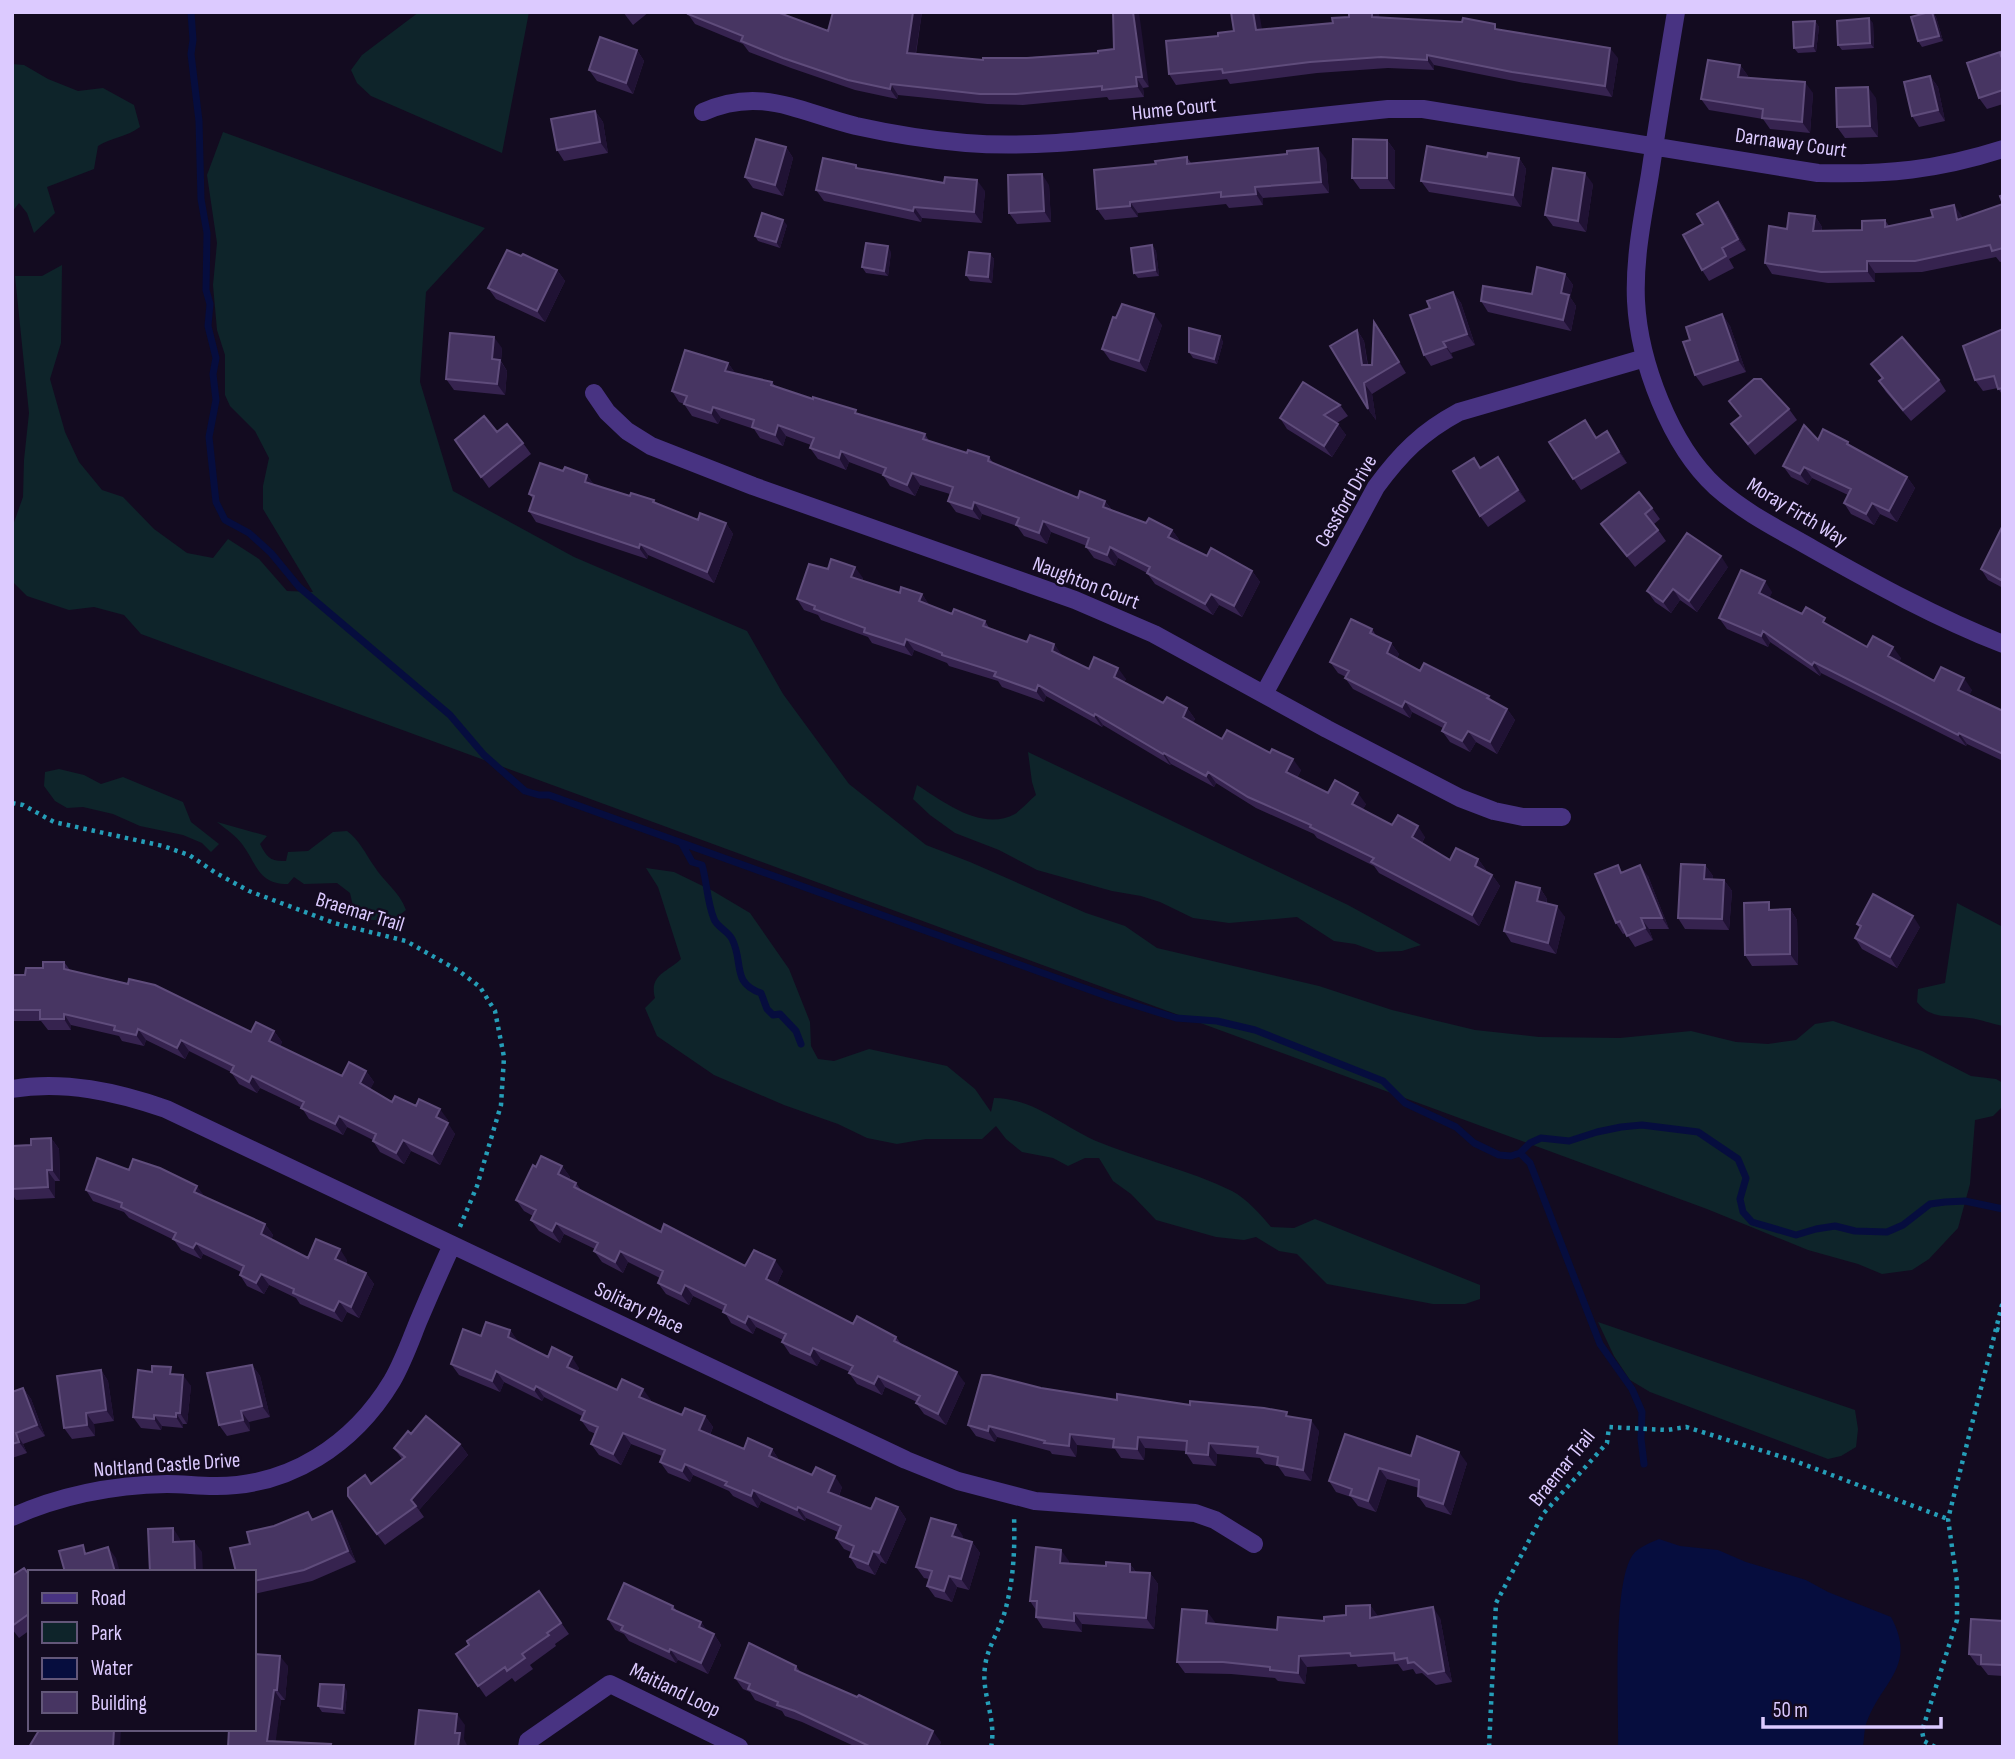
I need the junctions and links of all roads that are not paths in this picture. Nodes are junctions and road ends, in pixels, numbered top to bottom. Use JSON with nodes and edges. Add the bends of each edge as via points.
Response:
{"nodes":[{"id":1,"x":1676,"y":12,"type":"edge"},
{"id":2,"x":702,"y":112,"type":"dead end"},
{"id":3,"x":1654,"y":145,"type":"junction"},
{"id":4,"x":2003,"y":149,"type":"edge"},
{"id":5,"x":1645,"y":358,"type":"junction"},
{"id":6,"x":594,"y":393,"type":"dead end"},
{"id":7,"x":2003,"y":644,"type":"edge"},
{"id":8,"x":1264,"y":694,"type":"junction"},
{"id":9,"x":1562,"y":817,"type":"dead end"},
{"id":10,"x":12,"y":1089,"type":"edge"},
{"id":11,"x":452,"y":1245,"type":"junction"},
{"id":12,"x":12,"y":1517,"type":"edge"},
{"id":13,"x":1254,"y":1544,"type":"dead end"},
{"id":14,"x":527,"y":1747,"type":"edge"},
{"id":15,"x":739,"y":1747,"type":"edge"}],
"edges":[{"from":1,"to":3,"type":"street","name":"Moray Firth Way"},
{"from":2,"to":3,"type":"street","name":"Hume Court","via":[[720,104],[767,100],[904,135],[966,143],[1029,144],[1423,109]]},
{"from":3,"to":4,"type":"street","name":"Darnaway Court","via":[[1818,173],[1867,175],[1916,171]]},
{"from":3,"to":5,"type":"street","name":"Moray Firth Way","via":[[1639,241],[1636,297]]},
{"from":5,"to":7,"type":"street","name":"Moray Firth Way","via":[[1668,418],[1689,453],[1714,485],[1749,513],[1917,606]]},
{"from":5,"to":8,"type":"street","name":"Cessford Drive","via":[[1460,412],[1412,443],[1376,487]]},
{"from":6,"to":8,"type":"street","name":"Naughton Court","via":[[627,431],[651,446],[1074,600],[1154,634]]},
{"from":8,"to":9,"type":"street","name":"Naughton Court","via":[[1460,798],[1523,817]]},
{"from":10,"to":11,"type":"street","name":"Solitary Place","via":[[92,1090],[166,1109]]},
{"from":11,"to":12,"type":"street","name":"Noltland Castle Drive","via":[[393,1380],[344,1441],[320,1457],[251,1483],[120,1487],[74,1495]]},
{"from":11,"to":13,"type":"street","name":"Solitary Place","via":[[906,1461],[958,1481],[1046,1502],[1195,1513]]},
{"from":14,"to":15,"type":"street","name":"Maitland Loop","via":[[528,1741],[610,1684]]}]}
